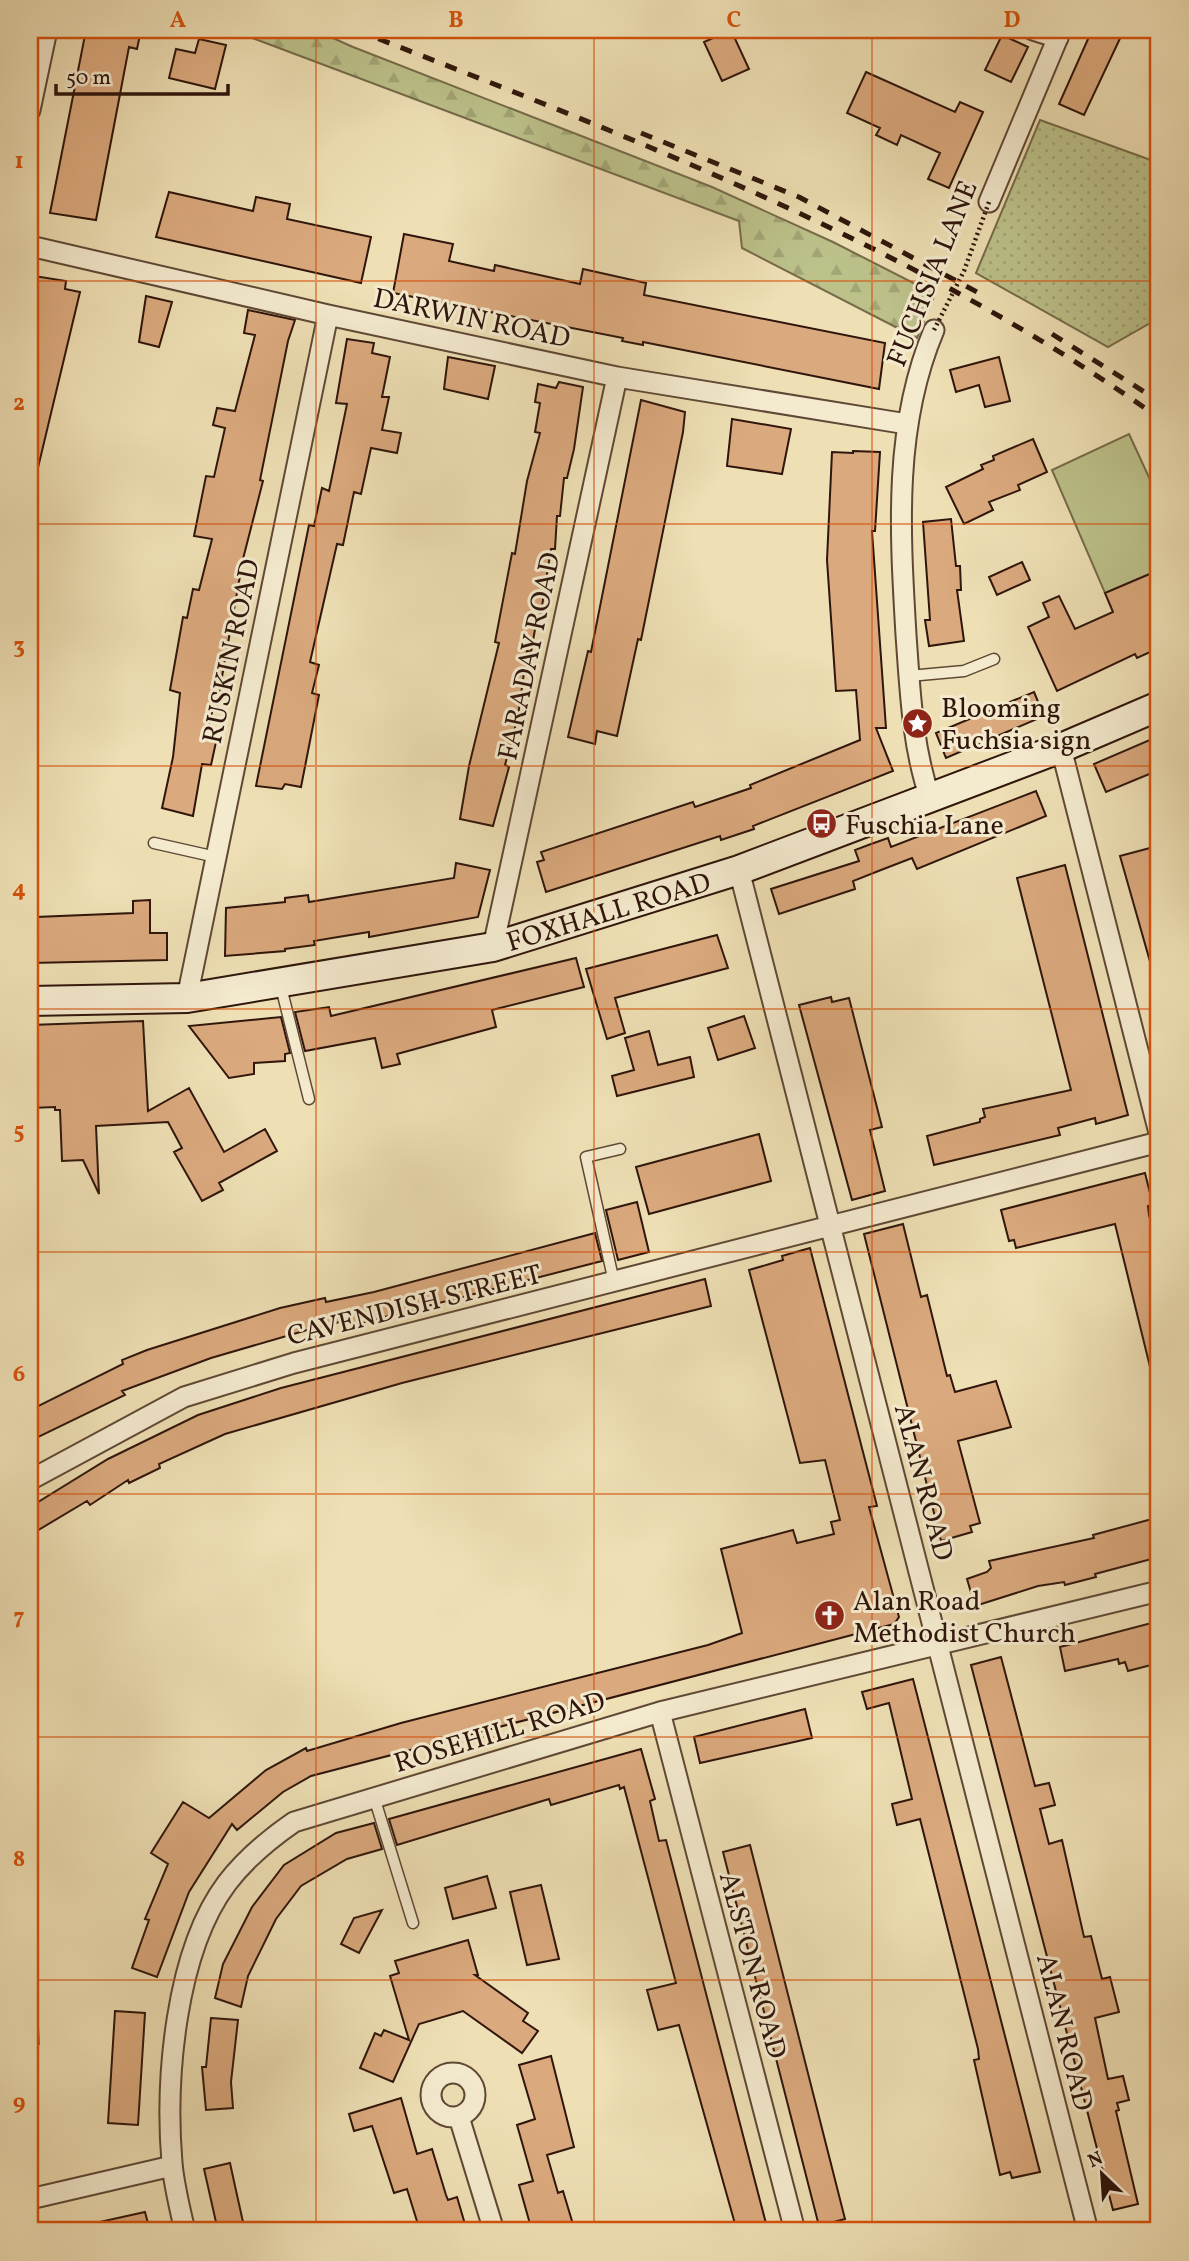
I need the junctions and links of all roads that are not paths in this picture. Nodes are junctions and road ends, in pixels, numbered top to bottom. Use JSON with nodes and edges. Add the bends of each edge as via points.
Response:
{"nodes":[{"id":1,"x":47,"y":30,"type":"edge"},
{"id":2,"x":1033,"y":30,"type":"edge"},
{"id":3,"x":1060,"y":34,"type":"edge"},
{"id":4,"x":34,"y":67,"type":"edge"},
{"id":5,"x":30,"y":110,"type":"edge"},
{"id":6,"x":989,"y":202,"type":"road end"},
{"id":7,"x":30,"y":246,"type":"edge"},
{"id":8,"x":328,"y":315,"type":"junction"},
{"id":9,"x":934,"y":330,"type":"road end"},
{"id":10,"x":617,"y":377,"type":"junction"},
{"id":11,"x":907,"y":424,"type":"junction"},
{"id":12,"x":995,"y":659,"type":"dead end"},
{"id":13,"x":909,"y":676,"type":"junction"},
{"id":14,"x":1159,"y":706,"type":"edge"},
{"id":15,"x":1062,"y":748,"type":"junction"},
{"id":16,"x":930,"y":798,"type":"junction"},
{"id":17,"x":154,"y":843,"type":"dead end"},
{"id":18,"x":216,"y":857,"type":"junction"},
{"id":19,"x":739,"y":870,"type":"junction"},
{"id":20,"x":493,"y":947,"type":"junction"},
{"id":21,"x":279,"y":983,"type":"junction"},
{"id":22,"x":187,"y":998,"type":"junction"},
{"id":23,"x":30,"y":1002,"type":"edge"},
{"id":24,"x":309,"y":1099,"type":"dead end"},
{"id":25,"x":1159,"y":1133,"type":"edge"},
{"id":26,"x":1159,"y":1142,"type":"edge"},
{"id":27,"x":620,"y":1149,"type":"dead end"},
{"id":28,"x":829,"y":1228,"type":"junction"},
{"id":29,"x":614,"y":1282,"type":"junction"},
{"id":30,"x":30,"y":1480,"type":"edge"},
{"id":31,"x":1159,"y":1591,"type":"edge"},
{"id":32,"x":939,"y":1644,"type":"junction"},
{"id":33,"x":660,"y":1712,"type":"junction"},
{"id":34,"x":374,"y":1797,"type":"junction"},
{"id":35,"x":413,"y":1923,"type":"dead end"},
{"id":36,"x":459,"y":2117,"type":"dead end"},
{"id":37,"x":172,"y":2166,"type":"junction"},
{"id":38,"x":30,"y":2199,"type":"edge"},
{"id":39,"x":185,"y":2231,"type":"edge"},
{"id":40,"x":494,"y":2231,"type":"edge"},
{"id":41,"x":795,"y":2231,"type":"edge"},
{"id":42,"x":1088,"y":2231,"type":"edge"}],
"edges":[{"from":1,"to":4,"type":"street"},
{"from":2,"to":3,"type":"street"},
{"from":3,"to":6,"type":"street","name":"FUCHSIA LANE"},
{"from":4,"to":5,"type":"street"},
{"from":7,"to":8,"type":"street","name":"DARWIN ROAD"},
{"from":8,"to":10,"type":"street","name":"DARWIN ROAD"},
{"from":8,"to":18,"type":"street","name":"RUSKIN ROAD"},
{"from":9,"to":11,"type":"street","name":"FUCHSIA LANE","via":[[916,378]]},
{"from":10,"to":11,"type":"street","name":"DARWIN ROAD"},
{"from":10,"to":20,"type":"street","name":"FARADAY ROAD"},
{"from":11,"to":13,"type":"street","name":"FUCHSIA LANE","via":[[900,532]]},
{"from":12,"to":13,"type":"lane","via":[[964,671]]},
{"from":13,"to":16,"type":"street","name":"FUCHSIA LANE","via":[[918,761]]},
{"from":14,"to":15,"type":"main road","name":"FOXHALL ROAD"},
{"from":15,"to":16,"type":"main road","name":"FOXHALL ROAD"},
{"from":15,"to":25,"type":"street"},
{"from":16,"to":19,"type":"main road","name":"FOXHALL ROAD"},
{"from":17,"to":18,"type":"lane"},
{"from":18,"to":22,"type":"street","name":"RUSKIN ROAD"},
{"from":19,"to":20,"type":"main road","name":"FOXHALL ROAD"},
{"from":19,"to":28,"type":"street","name":"ALAN ROAD"},
{"from":20,"to":21,"type":"main road","name":"FOXHALL ROAD"},
{"from":21,"to":22,"type":"main road","name":"FOXHALL ROAD"},
{"from":21,"to":24,"type":"lane"},
{"from":22,"to":23,"type":"main road","name":"FOXHALL ROAD"},
{"from":26,"to":28,"type":"street","name":"CAVENDISH STREET"},
{"from":27,"to":29,"type":"lane","via":[[586,1157]]},
{"from":28,"to":29,"type":"street","name":"CAVENDISH STREET"},
{"from":28,"to":32,"type":"street","name":"ALAN ROAD"},
{"from":29,"to":30,"type":"street","name":"CAVENDISH STREET","via":[[295,1363],[184,1397]]},
{"from":31,"to":32,"type":"street","name":"ROSEHILL ROAD"},
{"from":32,"to":33,"type":"street","name":"ROSEHILL ROAD"},
{"from":32,"to":42,"type":"street","name":"ALAN ROAD"},
{"from":33,"to":34,"type":"street","name":"ROSEHILL ROAD"},
{"from":33,"to":41,"type":"street","name":"ALSTON ROAD"},
{"from":34,"to":35,"type":"lane"},
{"from":34,"to":37,"type":"street","name":"ROSEHILL ROAD","via":[[294,1822],[261,1845],[226,1885],[200,1934],[187,1979],[171,2088]]},
{"from":36,"to":40,"type":"street"},
{"from":37,"to":38,"type":"street"},
{"from":37,"to":39,"type":"street","name":"ROSEHILL ROAD"}]}
